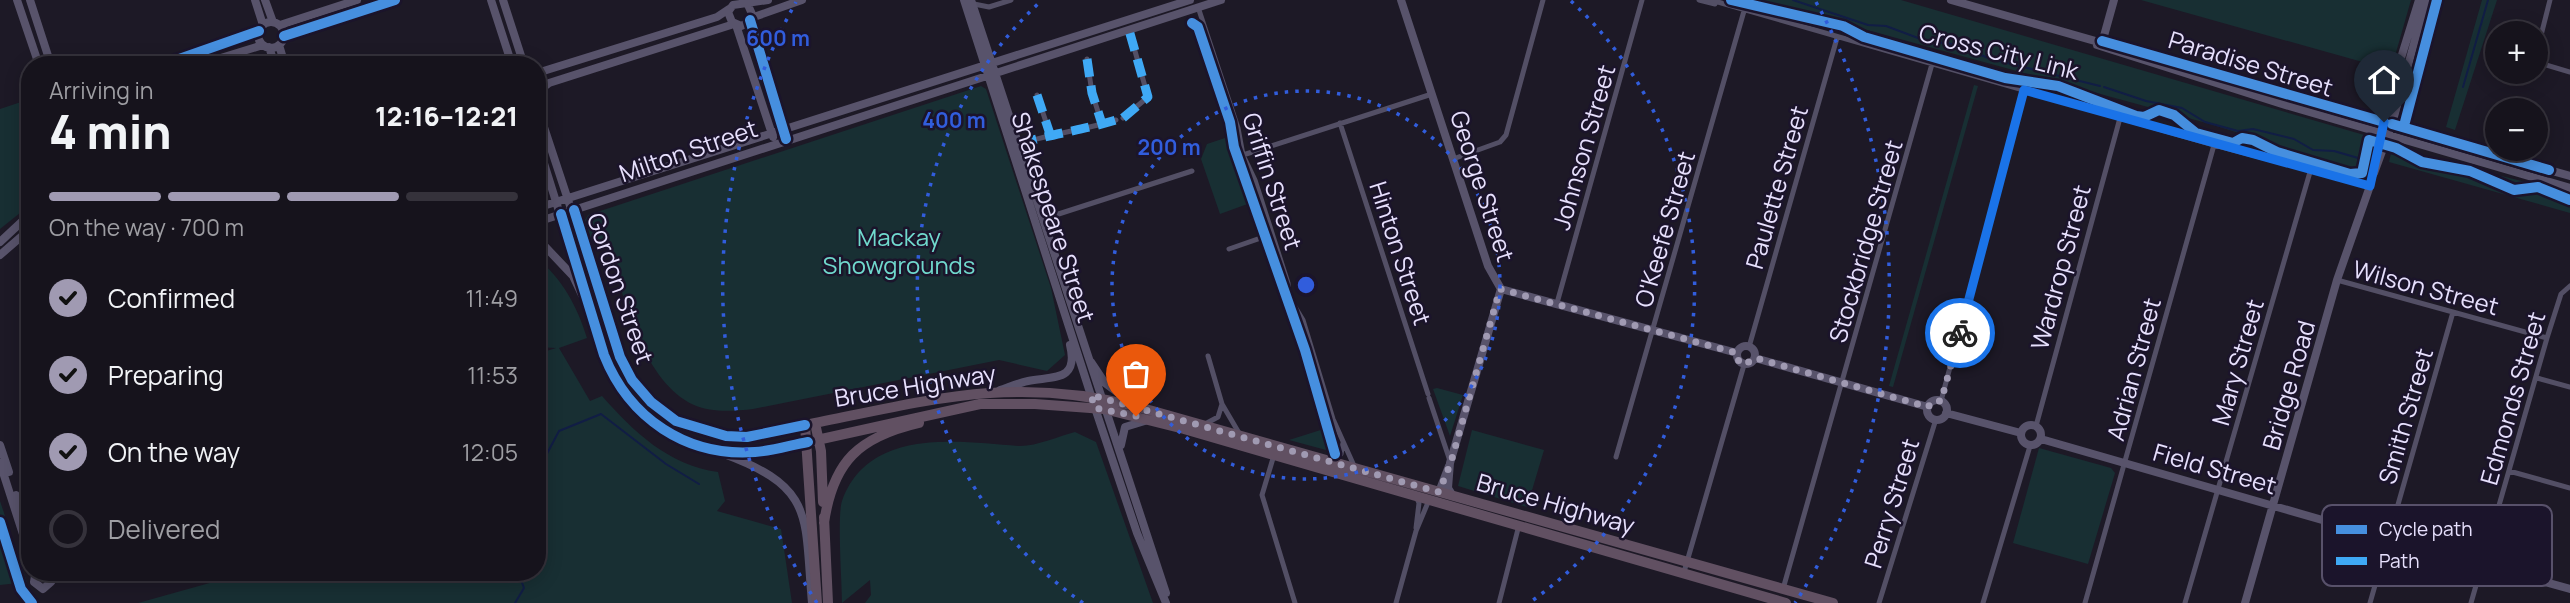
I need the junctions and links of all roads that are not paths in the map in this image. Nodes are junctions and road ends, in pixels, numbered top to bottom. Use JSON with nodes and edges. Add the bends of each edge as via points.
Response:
{"nodes":[{"id":1,"x":17,"y":0,"type":"edge"},
{"id":2,"x":30,"y":0,"type":"edge"},
{"id":3,"x":255,"y":0,"type":"edge"},
{"id":4,"x":265,"y":0,"type":"edge"},
{"id":5,"x":357,"y":0,"type":"edge"},
{"id":6,"x":395,"y":0,"type":"edge"},
{"id":7,"x":491,"y":0,"type":"edge"},
{"id":8,"x":503,"y":0,"type":"edge"},
{"id":9,"x":768,"y":0,"type":"edge"},
{"id":10,"x":802,"y":0,"type":"edge"},
{"id":11,"x":1011,"y":0,"type":"edge"},
{"id":12,"x":1220,"y":0,"type":"edge"},
{"id":13,"x":1401,"y":0,"type":"edge"},
{"id":14,"x":1543,"y":0,"type":"edge"},
{"id":15,"x":1642,"y":0,"type":"edge"},
{"id":16,"x":1699,"y":0,"type":"edge"},
{"id":17,"x":1711,"y":0,"type":"edge"},
{"id":18,"x":1951,"y":0,"type":"edge"},
{"id":19,"x":2114,"y":0,"type":"edge"},
{"id":20,"x":2419,"y":0,"type":"edge"},
{"id":21,"x":2426,"y":0,"type":"edge"},
{"id":22,"x":2550,"y":0,"type":"edge"},
{"id":23,"x":969,"y":1,"type":"edge"},
{"id":24,"x":1195,"y":2,"type":"edge"},
{"id":25,"x":745,"y":3,"type":"edge"},
{"id":26,"x":730,"y":5,"type":"edge"},
{"id":27,"x":1722,"y":5,"type":"junction"},
{"id":28,"x":989,"y":7,"type":"junction"},
{"id":29,"x":1744,"y":11,"type":"junction"},
{"id":30,"x":751,"y":19,"type":"junction"},
{"id":31,"x":978,"y":21,"type":"junction"},
{"id":32,"x":2545,"y":21,"type":"edge"},
{"id":33,"x":276,"y":23,"type":"junction"},
{"id":34,"x":735,"y":24,"type":"junction"},
{"id":35,"x":261,"y":28,"type":"junction"},
{"id":36,"x":1129,"y":30,"type":"junction"},
{"id":37,"x":284,"y":36,"type":"junction"},
{"id":38,"x":1837,"y":38,"type":"junction"},
{"id":39,"x":637,"y":43,"type":"junction"},
{"id":40,"x":2101,"y":44,"type":"junction"},
{"id":41,"x":279,"y":45,"type":"junction"},
{"id":42,"x":266,"y":46,"type":"junction"},
{"id":43,"x":640,"y":53,"type":"junction"},
{"id":44,"x":36,"y":56,"type":"edge"},
{"id":45,"x":48,"y":56,"type":"edge"},
{"id":46,"x":186,"y":56,"type":"edge"},
{"id":47,"x":230,"y":56,"type":"edge"},
{"id":48,"x":271,"y":56,"type":"edge"},
{"id":49,"x":282,"y":56,"type":"edge"},
{"id":50,"x":509,"y":56,"type":"edge"},
{"id":51,"x":520,"y":56,"type":"edge"},
{"id":52,"x":590,"y":58,"type":"junction"},
{"id":53,"x":1087,"y":59,"type":"dead end"},
{"id":54,"x":989,"y":63,"type":"junction"},
{"id":55,"x":1932,"y":64,"type":"junction"},
{"id":56,"x":2548,"y":66,"type":"edge"},
{"id":57,"x":594,"y":68,"type":"junction"},
{"id":58,"x":546,"y":70,"type":"edge"},
{"id":59,"x":2570,"y":72,"type":"edge"},
{"id":60,"x":992,"y":73,"type":"junction"},
{"id":61,"x":546,"y":85,"type":"edge"},
{"id":62,"x":2024,"y":90,"type":"junction"},
{"id":63,"x":1432,"y":94,"type":"junction"},
{"id":64,"x":1037,"y":96,"type":"dead end"},
{"id":65,"x":1123,"y":118,"type":"dead end"},
{"id":66,"x":2120,"y":118,"type":"junction"},
{"id":67,"x":1116,"y":120,"type":"dead end"},
{"id":68,"x":1340,"y":123,"type":"junction"},
{"id":69,"x":2388,"y":123,"type":"junction"},
{"id":70,"x":1102,"y":124,"type":"junction"},
{"id":71,"x":783,"y":129,"type":"junction"},
{"id":72,"x":546,"y":132,"type":"edge"},
{"id":73,"x":772,"y":133,"type":"junction"},
{"id":74,"x":2385,"y":133,"type":"junction"},
{"id":75,"x":1050,"y":134,"type":"junction"},
{"id":76,"x":786,"y":139,"type":"junction"},
{"id":77,"x":776,"y":143,"type":"junction"},
{"id":78,"x":1019,"y":144,"type":"junction"},
{"id":79,"x":2214,"y":145,"type":"junction"},
{"id":80,"x":1243,"y":155,"type":"junction"},
{"id":81,"x":1453,"y":159,"type":"junction"},
{"id":82,"x":546,"y":168,"type":"edge"},
{"id":83,"x":1192,"y":171,"type":"dead end"},
{"id":84,"x":2310,"y":172,"type":"junction"},
{"id":85,"x":2570,"y":176,"type":"edge"},
{"id":86,"x":2371,"y":183,"type":"junction"},
{"id":87,"x":2570,"y":188,"type":"edge"},
{"id":88,"x":569,"y":198,"type":"junction"},
{"id":89,"x":557,"y":202,"type":"junction"},
{"id":90,"x":546,"y":205,"type":"edge"},
{"id":91,"x":574,"y":210,"type":"junction"},
{"id":92,"x":561,"y":215,"type":"junction"},
{"id":93,"x":546,"y":219,"type":"edge"},
{"id":94,"x":1040,"y":221,"type":"junction"},
{"id":95,"x":21,"y":222,"type":"edge"},
{"id":96,"x":1272,"y":234,"type":"junction"},
{"id":97,"x":21,"y":237,"type":"edge"},
{"id":98,"x":0,"y":242,"type":"edge"},
{"id":99,"x":546,"y":248,"type":"edge"},
{"id":100,"x":1229,"y":249,"type":"dead end"},
{"id":101,"x":0,"y":255,"type":"edge"},
{"id":102,"x":2337,"y":280,"type":"junction"},
{"id":103,"x":2569,"y":286,"type":"edge"},
{"id":104,"x":1500,"y":289,"type":"junction"},
{"id":105,"x":1059,"y":299,"type":"junction"},
{"id":106,"x":1557,"y":303,"type":"junction"},
{"id":107,"x":2453,"y":312,"type":"junction"},
{"id":108,"x":595,"y":327,"type":"junction"},
{"id":109,"x":1654,"y":330,"type":"junction"},
{"id":110,"x":2547,"y":338,"type":"junction"},
{"id":111,"x":1749,"y":347,"type":"junction"},
{"id":112,"x":1084,"y":351,"type":"junction"},
{"id":113,"x":1737,"y":353,"type":"junction"},
{"id":114,"x":1208,"y":356,"type":"dead end"},
{"id":115,"x":1755,"y":358,"type":"junction"},
{"id":116,"x":1744,"y":365,"type":"junction"},
{"id":117,"x":2537,"y":377,"type":"junction"},
{"id":118,"x":1843,"y":384,"type":"junction"},
{"id":119,"x":2570,"y":387,"type":"edge"},
{"id":120,"x":1000,"y":390,"type":"junction"},
{"id":121,"x":1095,"y":396,"type":"junction"},
{"id":122,"x":1941,"y":401,"type":"junction"},
{"id":123,"x":1009,"y":404,"type":"junction"},
{"id":124,"x":1222,"y":404,"type":"junction"},
{"id":125,"x":1135,"y":406,"type":"junction"},
{"id":126,"x":1928,"y":407,"type":"junction"},
{"id":127,"x":1100,"y":409,"type":"junction"},
{"id":128,"x":1946,"y":413,"type":"junction"},
{"id":129,"x":1936,"y":419,"type":"junction"},
{"id":130,"x":1151,"y":420,"type":"junction"},
{"id":131,"x":810,"y":424,"type":"junction"},
{"id":132,"x":1200,"y":424,"type":"junction"},
{"id":133,"x":2036,"y":426,"type":"junction"},
{"id":134,"x":2021,"y":433,"type":"junction"},
{"id":135,"x":1245,"y":437,"type":"junction"},
{"id":136,"x":2041,"y":439,"type":"junction"},
{"id":137,"x":813,"y":440,"type":"junction"},
{"id":138,"x":1343,"y":443,"type":"junction"},
{"id":139,"x":0,"y":445,"type":"edge"},
{"id":140,"x":2030,"y":446,"type":"junction"},
{"id":141,"x":708,"y":449,"type":"junction"},
{"id":142,"x":1274,"y":455,"type":"junction"},
{"id":143,"x":1616,"y":457,"type":"dead end"},
{"id":144,"x":1123,"y":458,"type":"junction"},
{"id":145,"x":1331,"y":461,"type":"junction"},
{"id":146,"x":0,"y":463,"type":"edge"},
{"id":147,"x":1451,"y":463,"type":"junction"},
{"id":148,"x":2126,"y":463,"type":"junction"},
{"id":149,"x":1356,"y":468,"type":"junction"},
{"id":150,"x":2509,"y":471,"type":"junction"},
{"id":151,"x":2570,"y":488,"type":"edge"},
{"id":152,"x":2218,"y":490,"type":"junction"},
{"id":153,"x":1439,"y":492,"type":"junction"},
{"id":154,"x":1416,"y":496,"type":"junction"},
{"id":155,"x":1453,"y":496,"type":"junction"},
{"id":156,"x":1429,"y":500,"type":"junction"},
{"id":157,"x":2274,"y":505,"type":"junction"},
{"id":158,"x":2398,"y":505,"type":"edge"},
{"id":159,"x":2499,"y":505,"type":"edge"},
{"id":160,"x":21,"y":509,"type":"edge"},
{"id":161,"x":2322,"y":519,"type":"edge"},
{"id":162,"x":824,"y":523,"type":"junction"},
{"id":163,"x":1516,"y":524,"type":"junction"},
{"id":164,"x":21,"y":527,"type":"edge"},
{"id":165,"x":1416,"y":531,"type":"junction"},
{"id":166,"x":1685,"y":567,"type":"junction"},
{"id":167,"x":2552,"y":584,"type":"edge"},
{"id":168,"x":2375,"y":586,"type":"edge"},
{"id":169,"x":2475,"y":586,"type":"edge"},
{"id":170,"x":1783,"y":589,"type":"junction"},
{"id":171,"x":2570,"y":589,"type":"edge"},
{"id":172,"x":1881,"y":601,"type":"edge"},
{"id":173,"x":815,"y":603,"type":"edge"},
{"id":174,"x":828,"y":603,"type":"edge"},
{"id":175,"x":1167,"y":603,"type":"edge"},
{"id":176,"x":1295,"y":603,"type":"edge"},
{"id":177,"x":1396,"y":603,"type":"edge"},
{"id":178,"x":1500,"y":603,"type":"edge"},
{"id":179,"x":1786,"y":603,"type":"edge"},
{"id":180,"x":1833,"y":603,"type":"edge"},
{"id":181,"x":1983,"y":603,"type":"edge"},
{"id":182,"x":2085,"y":603,"type":"edge"},
{"id":183,"x":2185,"y":603,"type":"edge"},
{"id":184,"x":2245,"y":603,"type":"edge"},
{"id":185,"x":2370,"y":603,"type":"edge"},
{"id":186,"x":2471,"y":603,"type":"edge"}],
"edges":[{"from":1,"to":44,"type":"street"},
{"from":2,"to":45,"type":"street"},
{"from":3,"to":35,"type":"street"},
{"from":4,"to":33,"type":"street"},
{"from":5,"to":33,"type":"street"},
{"from":6,"to":37,"type":"street"},
{"from":7,"to":50,"type":"street"},
{"from":8,"to":51,"type":"street"},
{"from":9,"to":25,"type":"street"},
{"from":10,"to":30,"type":"street"},
{"from":11,"to":28,"type":"street"},
{"from":12,"to":24,"type":"street","name":"Milton Street"},
{"from":13,"to":63,"type":"street","name":"George Street"},
{"from":14,"to":81,"type":"street","via":[[1506,135],[1500,142]]},
{"from":15,"to":106,"type":"street","name":"Johnson Street"},
{"from":16,"to":27,"type":"street"},
{"from":17,"to":27,"type":"street"},
{"from":18,"to":40,"type":"street","name":"Paradise Street"},
{"from":19,"to":40,"type":"street"},
{"from":20,"to":69,"type":"street","name":"Bridge Road","via":[[2401,53]]},
{"from":21,"to":69,"type":"street","name":"Bridge Road"},
{"from":22,"to":32,"type":"street"},
{"from":23,"to":28,"type":"street"},
{"from":23,"to":31,"type":"street","name":"Shakespeare Street"},
{"from":23,"to":54,"type":"street","name":"Shakespeare Street"},
{"from":24,"to":36,"type":"street","name":"Milton Street"},
{"from":24,"to":54,"type":"street","name":"Milton Street"},
{"from":24,"to":80,"type":"street","name":"Griffin Street"},
{"from":25,"to":26,"type":"street"},
{"from":25,"to":30,"type":"street"},
{"from":26,"to":34,"type":"street","via":[[729,16]]},
{"from":26,"to":39,"type":"street","via":[[721,16]]},
{"from":27,"to":29,"type":"street"},
{"from":28,"to":31,"type":"street"},
{"from":29,"to":38,"type":"street"},
{"from":29,"to":109,"type":"street","name":"O'Keefe Street"},
{"from":30,"to":34,"type":"street","via":[[744,25]]},
{"from":30,"to":71,"type":"street","via":[[751,33]]},
{"from":31,"to":54,"type":"street","name":"Shakespeare Street"},
{"from":33,"to":35,"type":"street"},
{"from":33,"to":37,"type":"street"},
{"from":34,"to":43,"type":"street"},
{"from":34,"to":73,"type":"street"},
{"from":35,"to":42,"type":"street"},
{"from":35,"to":46,"type":"street"},
{"from":36,"to":60,"type":"street","name":"Milton Street"},
{"from":36,"to":65,"type":"street","via":[[1149,97]]},
{"from":37,"to":41,"type":"street"},
{"from":38,"to":55,"type":"street"},
{"from":38,"to":111,"type":"street","name":"Paulette Street"},
{"from":39,"to":43,"type":"street"},
{"from":39,"to":52,"type":"street"},
{"from":40,"to":69,"type":"street","name":"Paradise Street"},
{"from":40,"to":74,"type":"street","name":"Paradise Street"},
{"from":41,"to":42,"type":"street"},
{"from":41,"to":49,"type":"street"},
{"from":42,"to":47,"type":"street"},
{"from":42,"to":48,"type":"street"},
{"from":43,"to":57,"type":"street"},
{"from":52,"to":57,"type":"street"},
{"from":52,"to":58,"type":"street"},
{"from":53,"to":70,"type":"street"},
{"from":54,"to":60,"type":"street","name":"Shakespeare Street"},
{"from":54,"to":71,"type":"street","name":"Milton Street"},
{"from":55,"to":62,"type":"street"},
{"from":55,"to":118,"type":"street","name":"Stockbridge Street"},
{"from":56,"to":59,"type":"street"},
{"from":57,"to":61,"type":"street"},
{"from":60,"to":76,"type":"street","name":"Milton Street"},
{"from":60,"to":78,"type":"street","name":"Shakespeare Street"},
{"from":60,"to":94,"type":"street","name":"Shakespeare Street"},
{"from":62,"to":66,"type":"street"},
{"from":62,"to":122,"type":"street"},
{"from":63,"to":68,"type":"street"},
{"from":63,"to":81,"type":"street","name":"George Street"},
{"from":64,"to":75,"type":"street"},
{"from":66,"to":79,"type":"street"},
{"from":66,"to":133,"type":"street","name":"Wardrop Street"},
{"from":67,"to":70,"type":"street"},
{"from":68,"to":80,"type":"street"},
{"from":68,"to":147,"type":"street","name":"Hinton Street"},
{"from":69,"to":74,"type":"street","name":"Bridge Road"},
{"from":69,"to":85,"type":"street","name":"Paradise Street"},
{"from":70,"to":75,"type":"street"},
{"from":71,"to":73,"type":"street","name":"Milton Street"},
{"from":71,"to":76,"type":"street"},
{"from":72,"to":88,"type":"street","name":"Gordon Street"},
{"from":73,"to":77,"type":"street"},
{"from":73,"to":88,"type":"street","name":"Milton Street"},
{"from":74,"to":86,"type":"street","name":"Bridge Road"},
{"from":74,"to":87,"type":"street","name":"Paradise Street"},
{"from":75,"to":78,"type":"street"},
{"from":76,"to":77,"type":"street","name":"Milton Street"},
{"from":77,"to":91,"type":"street","name":"Milton Street"},
{"from":78,"to":94,"type":"street","name":"Shakespeare Street"},
{"from":79,"to":84,"type":"street"},
{"from":79,"to":148,"type":"street","name":"Adrian Street"},
{"from":80,"to":96,"type":"street","name":"Griffin Street"},
{"from":81,"to":104,"type":"street","name":"George Street"},
{"from":82,"to":89,"type":"street","name":"Gordon Street"},
{"from":83,"to":94,"type":"street"},
{"from":84,"to":86,"type":"street"},
{"from":84,"to":152,"type":"street","name":"Mary Street"},
{"from":86,"to":102,"type":"street","name":"Bridge Road"},
{"from":88,"to":89,"type":"street","name":"Milton Street"},
{"from":88,"to":91,"type":"street","name":"Gordon Street"},
{"from":89,"to":90,"type":"street","name":"Milton Street"},
{"from":89,"to":92,"type":"street","name":"Gordon Street"},
{"from":91,"to":92,"type":"street","name":"Milton Street"},
{"from":91,"to":131,"type":"street","name":"Gordon Street","via":[[620,357],[651,402],[676,421],[726,436],[747,437]]},
{"from":92,"to":93,"type":"street","name":"Milton Street"},
{"from":92,"to":108,"type":"street","name":"Gordon Street"},
{"from":94,"to":105,"type":"street","name":"Shakespeare Street"},
{"from":94,"to":112,"type":"street","name":"Shakespeare Street"},
{"from":95,"to":98,"type":"street"},
{"from":96,"to":100,"type":"street"},
{"from":96,"to":138,"type":"street","name":"Griffin Street","via":[[1290,299],[1303,319]]},
{"from":97,"to":101,"type":"street"},
{"from":99,"to":108,"type":"street","via":[[573,276]]},
{"from":102,"to":107,"type":"street","name":"Wilson Street"},
{"from":102,"to":157,"type":"street","name":"Bridge Road"},
{"from":103,"to":110,"type":"street","name":"Edmonds Street","via":[[2561,294]]},
{"from":104,"to":106,"type":"street"},
{"from":104,"to":147,"type":"street","name":"George Street"},
{"from":105,"to":120,"type":"street","via":[[1071,351],[1067,372]]},
{"from":105,"to":121,"type":"street","name":"Shakespeare Street"},
{"from":106,"to":109,"type":"street"},
{"from":107,"to":110,"type":"street","name":"Wilson Street"},
{"from":107,"to":158,"type":"street","name":"Smith Street"},
{"from":108,"to":141,"type":"street","name":"Gordon Street","via":[[612,376],[634,407],[658,428]]},
{"from":109,"to":113,"type":"street"},
{"from":109,"to":143,"type":"street","name":"O'Keefe Street"},
{"from":110,"to":117,"type":"street","name":"Edmonds Street"},
{"from":111,"to":113,"type":"street"},
{"from":111,"to":115,"type":"street"},
{"from":112,"to":121,"type":"street","name":"Shakespeare Street"},
{"from":112,"to":125,"type":"street","via":[[1105,383]]},
{"from":113,"to":116,"type":"street"},
{"from":114,"to":124,"type":"street"},
{"from":115,"to":116,"type":"street"},
{"from":115,"to":118,"type":"street"},
{"from":116,"to":166,"type":"street"},
{"from":117,"to":119,"type":"street"},
{"from":117,"to":150,"type":"street","name":"Edmonds Street"},
{"from":118,"to":126,"type":"street"},
{"from":118,"to":170,"type":"street","name":"Stockbridge Street"},
{"from":120,"to":121,"type":"highway","name":"Bruce Highway"},
{"from":120,"to":131,"type":"highway","name":"Bruce Highway","via":[[935,398]]},
{"from":121,"to":125,"type":"highway","name":"Bruce Highway"},
{"from":121,"to":127,"type":"street","name":"Shakespeare Street"},
{"from":122,"to":126,"type":"street"},
{"from":122,"to":128,"type":"street"},
{"from":123,"to":127,"type":"highway","name":"Bruce Highway"},
{"from":123,"to":137,"type":"highway","name":"Bruce Highway","via":[[980,404]]},
{"from":123,"to":162,"type":"highway","via":[[898,429],[867,442],[837,474]]},
{"from":124,"to":132,"type":"street","via":[[1214,420]]},
{"from":124,"to":135,"type":"street","via":[[1233,428]]},
{"from":125,"to":132,"type":"highway","name":"Bruce Highway"},
{"from":126,"to":129,"type":"street","via":[[1928,414]]},
{"from":127,"to":130,"type":"highway","name":"Bruce Highway"},
{"from":127,"to":144,"type":"street","name":"Shakespeare Street"},
{"from":127,"to":175,"type":"street","name":"Shakespeare Street","via":[[1137,533]]},
{"from":128,"to":129,"type":"street"},
{"from":128,"to":134,"type":"street"},
{"from":129,"to":172,"type":"street","name":"Perry Street"},
{"from":130,"to":142,"type":"highway","name":"Bruce Highway"},
{"from":130,"to":144,"type":"street","via":[[1125,427],[1120,438]]},
{"from":131,"to":137,"type":"highway","name":"Bruce Highway"},
{"from":132,"to":135,"type":"highway","name":"Bruce Highway"},
{"from":133,"to":134,"type":"street","via":[[2027,426]]},
{"from":133,"to":136,"type":"street"},
{"from":134,"to":140,"type":"street"},
{"from":135,"to":145,"type":"highway","name":"Bruce Highway"},
{"from":136,"to":140,"type":"street"},
{"from":136,"to":148,"type":"street","name":"Field Street"},
{"from":137,"to":141,"type":"street","name":"Gordon Street","via":[[757,452]]},
{"from":137,"to":162,"type":"highway","name":"Bruce Highway"},
{"from":137,"to":173,"type":"highway","name":"Bruce Highway"},
{"from":138,"to":145,"type":"street","via":[[1341,454]]},
{"from":138,"to":149,"type":"street","name":"Griffin Street"},
{"from":139,"to":160,"type":"street"},
{"from":140,"to":181,"type":"street"},
{"from":141,"to":173,"type":"street","via":[[761,468],[788,488],[806,527]]},
{"from":142,"to":154,"type":"highway","name":"Bruce Highway"},
{"from":142,"to":176,"type":"street","via":[[1262,495]]},
{"from":144,"to":175,"type":"street","name":"Shakespeare Street"},
{"from":145,"to":149,"type":"highway","name":"Bruce Highway"},
{"from":146,"to":164,"type":"street"},
{"from":147,"to":153,"type":"street","name":"George Street"},
{"from":147,"to":155,"type":"street","name":"George Street","via":[[1448,488]]},
{"from":148,"to":152,"type":"street","name":"Field Street"},
{"from":148,"to":182,"type":"street","name":"Adrian Street"},
{"from":149,"to":153,"type":"highway","name":"Bruce Highway"},
{"from":149,"to":156,"type":"highway","via":[[1421,491]]},
{"from":150,"to":151,"type":"street"},
{"from":150,"to":159,"type":"street","name":"Edmonds Street"},
{"from":152,"to":157,"type":"street","name":"Field Street"},
{"from":152,"to":183,"type":"street","name":"Mary Street"},
{"from":153,"to":155,"type":"highway","name":"Bruce Highway"},
{"from":153,"to":163,"type":"highway","via":[[1445,499]]},
{"from":154,"to":156,"type":"highway","name":"Bruce Highway"},
{"from":154,"to":165,"type":"street"},
{"from":155,"to":166,"type":"highway","name":"Bruce Highway"},
{"from":156,"to":163,"type":"highway","name":"Bruce Highway"},
{"from":156,"to":165,"type":"street"},
{"from":157,"to":161,"type":"street","name":"Field Street"},
{"from":157,"to":184,"type":"street","name":"Bridge Road"},
{"from":162,"to":174,"type":"highway","name":"Bruce Highway"},
{"from":163,"to":166,"type":"highway","name":"Bruce Highway"},
{"from":163,"to":178,"type":"street"},
{"from":165,"to":177,"type":"street"},
{"from":166,"to":170,"type":"highway","name":"Bruce Highway"},
{"from":166,"to":179,"type":"highway","name":"Bruce Highway"},
{"from":167,"to":171,"type":"street"},
{"from":168,"to":185,"type":"street"},
{"from":169,"to":186,"type":"street","name":"Edmonds Street"},
{"from":170,"to":180,"type":"highway","name":"Bruce Highway"}]}
